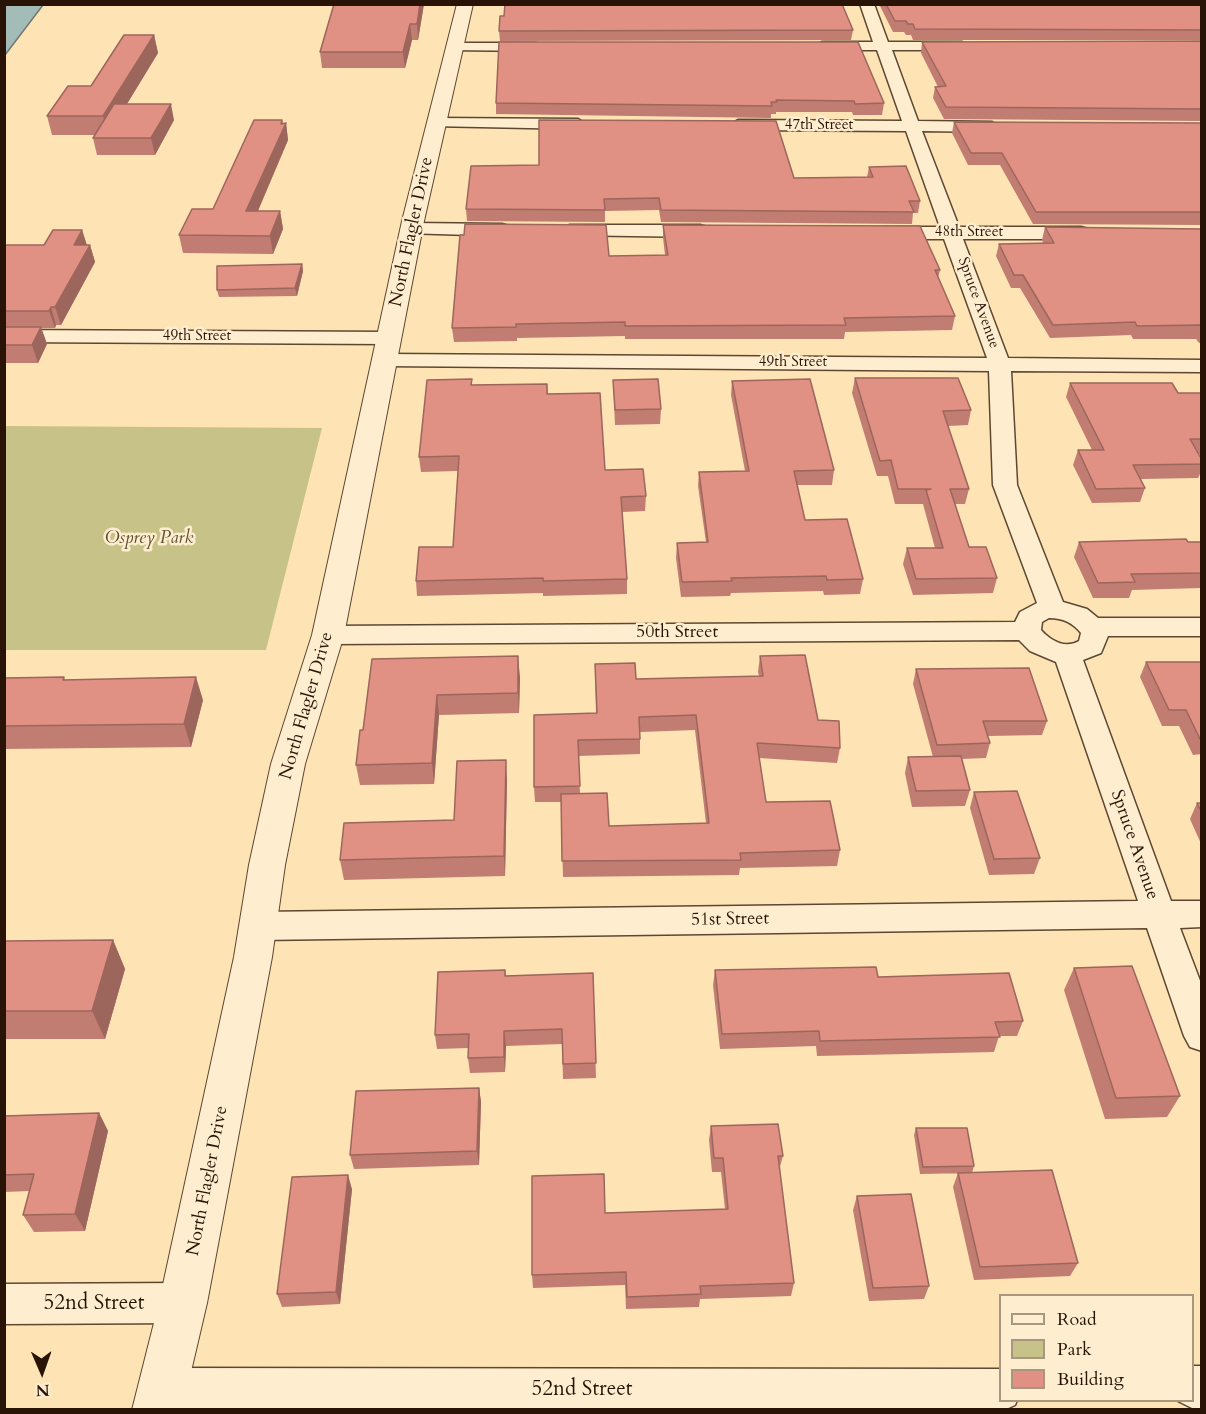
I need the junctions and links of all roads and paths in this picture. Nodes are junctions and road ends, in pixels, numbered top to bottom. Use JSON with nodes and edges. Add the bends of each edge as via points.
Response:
{"nodes":[{"id":1,"x":465,"y":4,"type":"edge"},
{"id":2,"x":867,"y":4,"type":"edge"},
{"id":3,"x":548,"y":46,"type":"edge"},
{"id":4,"x":809,"y":46,"type":"edge"},
{"id":5,"x":882,"y":46,"type":"junction"},
{"id":6,"x":979,"y":46,"type":"edge"},
{"id":7,"x":454,"y":47,"type":"junction"},
{"id":8,"x":436,"y":123,"type":"junction"},
{"id":9,"x":599,"y":124,"type":"edge"},
{"id":10,"x":727,"y":125,"type":"edge"},
{"id":11,"x":912,"y":126,"type":"junction"},
{"id":12,"x":1013,"y":127,"type":"edge"},
{"id":13,"x":412,"y":230,"type":"junction"},
{"id":14,"x":518,"y":230,"type":"edge"},
{"id":15,"x":553,"y":230,"type":"edge"},
{"id":16,"x":717,"y":231,"type":"edge"},
{"id":17,"x":870,"y":232,"type":"edge"},
{"id":18,"x":952,"y":233,"type":"junction"},
{"id":19,"x":1097,"y":233,"type":"edge"},
{"id":20,"x":4,"y":336,"type":"edge"},
{"id":21,"x":387,"y":349,"type":"junction"},
{"id":22,"x":1000,"y":365,"type":"junction"},
{"id":23,"x":1202,"y":366,"type":"edge"},
{"id":24,"x":1053,"y":609,"type":"junction"},
{"id":25,"x":1092,"y":627,"type":"junction"},
{"id":26,"x":1202,"y":627,"type":"edge"},
{"id":27,"x":1027,"y":631,"type":"junction"},
{"id":28,"x":328,"y":635,"type":"junction"},
{"id":29,"x":1067,"y":654,"type":"junction"},
{"id":30,"x":1158,"y":914,"type":"junction"},
{"id":31,"x":1202,"y":914,"type":"edge"},
{"id":32,"x":259,"y":926,"type":"junction"},
{"id":33,"x":1202,"y":1036,"type":"edge"},
{"id":34,"x":183,"y":1303,"type":"junction"},
{"id":35,"x":4,"y":1304,"type":"edge"},
{"id":36,"x":999,"y":1390,"type":"edge"},
{"id":37,"x":160,"y":1399,"type":"edge"}],
"edges":[{"from":1,"to":7,"type":"street","name":"North Flagler Drive"},
{"from":2,"to":5,"type":"street","name":"Spruce Avenue"},
{"from":3,"to":7,"type":"street"},
{"from":4,"to":5,"type":"street"},
{"from":5,"to":6,"type":"street"},
{"from":5,"to":11,"type":"street","name":"Spruce Avenue"},
{"from":7,"to":8,"type":"street","name":"North Flagler Drive"},
{"from":8,"to":9,"type":"street"},
{"from":8,"to":13,"type":"street","name":"North Flagler Drive"},
{"from":10,"to":11,"type":"street","name":"47th Street"},
{"from":11,"to":12,"type":"street","name":"47th Street"},
{"from":11,"to":18,"type":"street","name":"Spruce Avenue"},
{"from":13,"to":14,"type":"street"},
{"from":13,"to":21,"type":"street","name":"North Flagler Drive"},
{"from":15,"to":16,"type":"street"},
{"from":17,"to":18,"type":"street","name":"48th Street"},
{"from":18,"to":19,"type":"street","name":"48th Street"},
{"from":18,"to":22,"type":"street","name":"Spruce Avenue"},
{"from":20,"to":21,"type":"street","name":"49th Street"},
{"from":21,"to":22,"type":"street","name":"49th Street"},
{"from":21,"to":28,"type":"street","name":"North Flagler Drive"},
{"from":22,"to":23,"type":"street","name":"49th Street"},
{"from":22,"to":24,"type":"street","name":"Spruce Avenue","via":[[1005,485]]},
{"from":24,"to":25,"type":"street","via":[[1076,614]]},
{"from":24,"to":27,"type":"street","via":[[1035,613],[1026,624]]},
{"from":25,"to":26,"type":"street"},
{"from":25,"to":29,"type":"street","via":[[1095,633],[1091,646]]},
{"from":27,"to":28,"type":"street","name":"50th Street"},
{"from":27,"to":29,"type":"street","via":[[1037,644]]},
{"from":28,"to":32,"type":"street","name":"North Flagler Drive","via":[[288,764]]},
{"from":29,"to":30,"type":"street","name":"Spruce Avenue"},
{"from":30,"to":31,"type":"street","name":"51st Street"},
{"from":30,"to":32,"type":"street","name":"51st Street"},
{"from":30,"to":33,"type":"street","name":"Spruce Avenue"},
{"from":32,"to":34,"type":"street","name":"North Flagler Drive"},
{"from":34,"to":35,"type":"street","name":"52nd Street"},
{"from":34,"to":37,"type":"street","name":"North Flagler Drive"},
{"from":36,"to":37,"type":"street","name":"52nd Street"}]}
